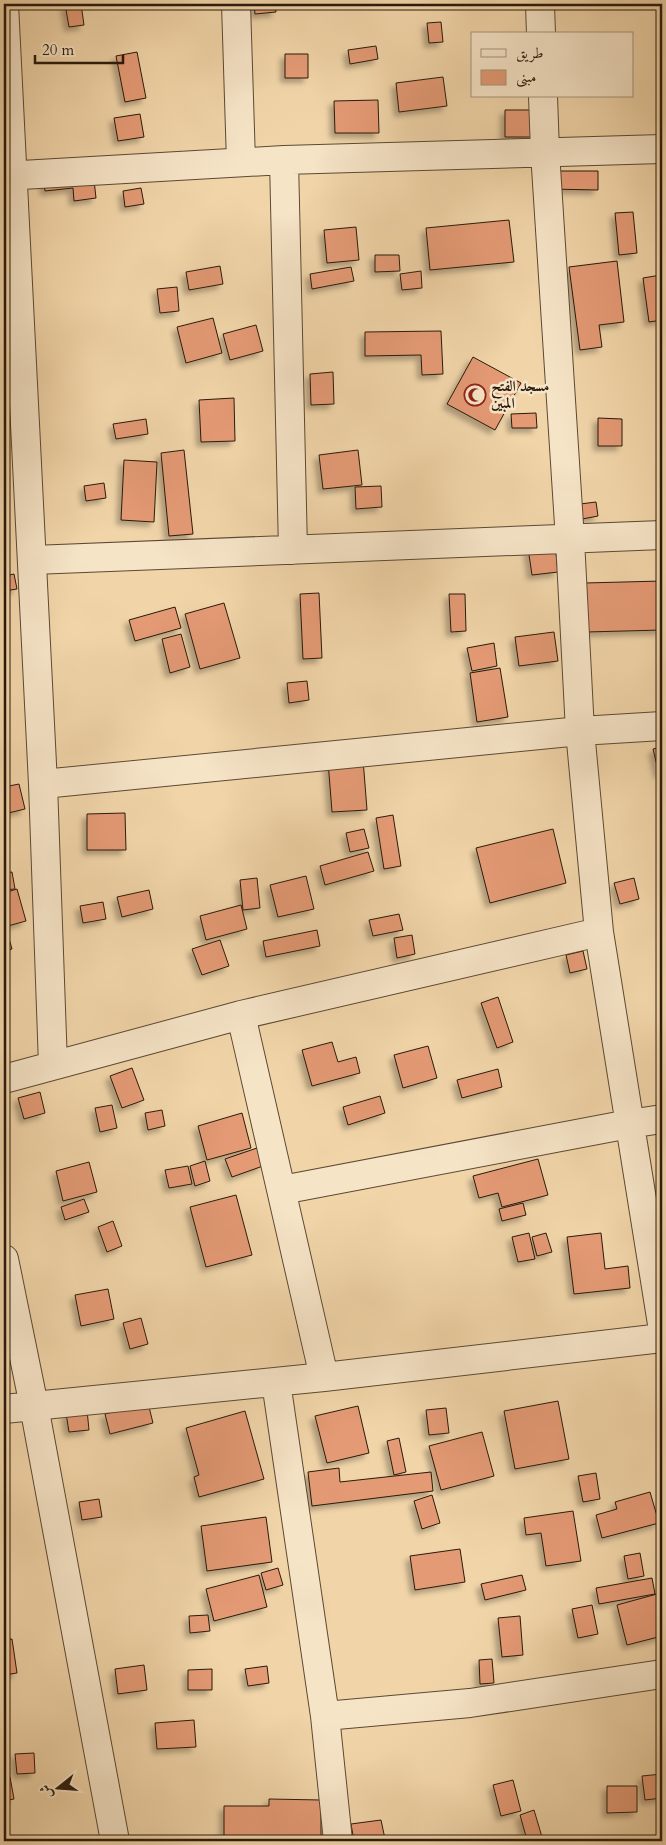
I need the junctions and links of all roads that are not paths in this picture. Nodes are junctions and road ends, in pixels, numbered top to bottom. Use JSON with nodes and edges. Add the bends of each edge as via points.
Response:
{"nodes":[{"id":1,"x":4,"y":4,"type":"edge"},
{"id":2,"x":236,"y":4,"type":"edge"},
{"id":3,"x":540,"y":4,"type":"edge"},
{"id":4,"x":541,"y":32,"type":"edge"},
{"id":5,"x":543,"y":98,"type":"edge"},
{"id":6,"x":662,"y":149,"type":"edge"},
{"id":7,"x":545,"y":152,"type":"junction"},
{"id":8,"x":284,"y":160,"type":"junction"},
{"id":9,"x":241,"y":162,"type":"junction"},
{"id":10,"x":8,"y":176,"type":"edge"},
{"id":11,"x":662,"y":535,"type":"edge"},
{"id":12,"x":570,"y":540,"type":"junction"},
{"id":13,"x":293,"y":550,"type":"junction"},
{"id":14,"x":32,"y":560,"type":"junction"},
{"id":15,"x":662,"y":726,"type":"edge"},
{"id":16,"x":580,"y":732,"type":"junction"},
{"id":17,"x":43,"y":784,"type":"junction"},
{"id":18,"x":600,"y":932,"type":"junction"},
{"id":19,"x":241,"y":1015,"type":"junction"},
{"id":20,"x":53,"y":1065,"type":"junction"},
{"id":21,"x":4,"y":1079,"type":"edge"},
{"id":22,"x":662,"y":1119,"type":"edge"},
{"id":23,"x":629,"y":1124,"type":"junction"},
{"id":24,"x":282,"y":1190,"type":"junction"},
{"id":25,"x":4,"y":1258,"type":"edge"},
{"id":26,"x":662,"y":1324,"type":"edge"},
{"id":27,"x":662,"y":1338,"type":"edge"},
{"id":28,"x":324,"y":1377,"type":"junction"},
{"id":29,"x":276,"y":1382,"type":"junction"},
{"id":30,"x":34,"y":1406,"type":"junction"},
{"id":31,"x":4,"y":1409,"type":"edge"},
{"id":32,"x":662,"y":1674,"type":"edge"},
{"id":33,"x":325,"y":1716,"type":"junction"},
{"id":34,"x":115,"y":1841,"type":"edge"},
{"id":35,"x":338,"y":1841,"type":"edge"}],
"edges":[{"from":1,"to":10,"type":"street"},
{"from":2,"to":9,"type":"street"},
{"from":3,"to":4,"type":"street"},
{"from":5,"to":7,"type":"street"},
{"from":6,"to":7,"type":"street"},
{"from":7,"to":8,"type":"street"},
{"from":7,"to":12,"type":"street"},
{"from":8,"to":9,"type":"street"},
{"from":8,"to":13,"type":"street"},
{"from":9,"to":10,"type":"street"},
{"from":10,"to":14,"type":"street"},
{"from":11,"to":12,"type":"street"},
{"from":12,"to":13,"type":"street"},
{"from":12,"to":16,"type":"street"},
{"from":13,"to":14,"type":"street"},
{"from":14,"to":17,"type":"street"},
{"from":15,"to":16,"type":"street"},
{"from":16,"to":17,"type":"street"},
{"from":16,"to":18,"type":"street"},
{"from":17,"to":20,"type":"street"},
{"from":18,"to":19,"type":"street"},
{"from":18,"to":23,"type":"street"},
{"from":19,"to":20,"type":"street"},
{"from":19,"to":24,"type":"street"},
{"from":20,"to":21,"type":"street"},
{"from":22,"to":23,"type":"street"},
{"from":23,"to":24,"type":"street"},
{"from":23,"to":26,"type":"street"},
{"from":24,"to":28,"type":"street"},
{"from":25,"to":30,"type":"street"},
{"from":27,"to":28,"type":"street"},
{"from":28,"to":29,"type":"street"},
{"from":29,"to":30,"type":"street"},
{"from":29,"to":33,"type":"street"},
{"from":30,"to":31,"type":"street"},
{"from":30,"to":34,"type":"street"},
{"from":32,"to":33,"type":"street","via":[[470,1703]]},
{"from":33,"to":35,"type":"street"}]}
